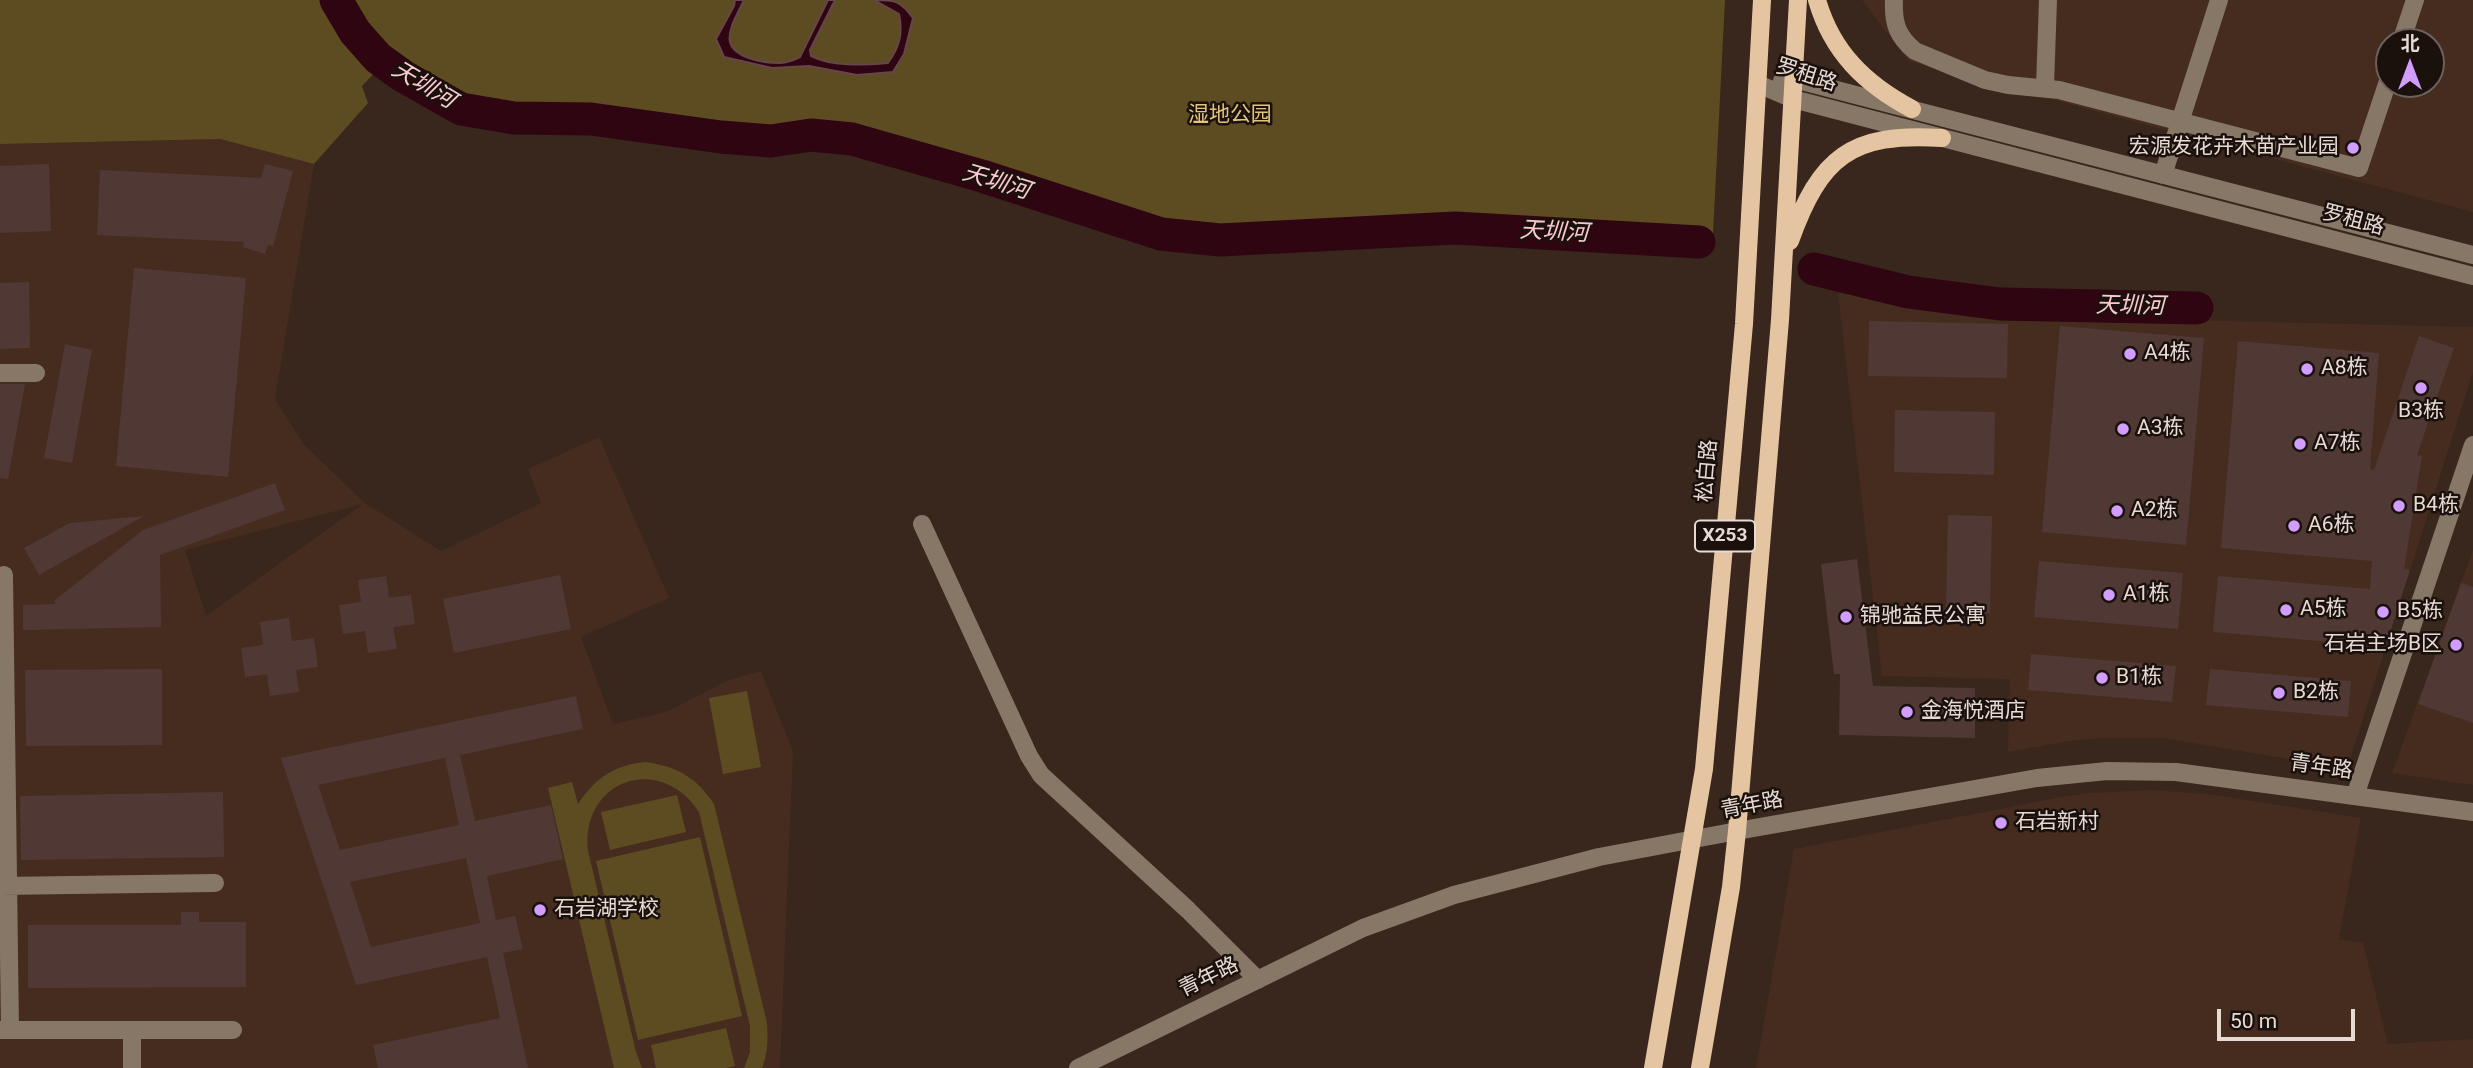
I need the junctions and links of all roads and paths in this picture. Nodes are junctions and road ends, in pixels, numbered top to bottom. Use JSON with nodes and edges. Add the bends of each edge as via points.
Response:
{"nodes":[{"id":1,"x":1762,"y":0,"type":"edge"},
{"id":2,"x":1798,"y":0,"type":"edge"},
{"id":3,"x":1816,"y":0,"type":"edge"},
{"id":4,"x":1894,"y":0,"type":"edge"},
{"id":5,"x":2048,"y":0,"type":"edge"},
{"id":6,"x":2219,"y":0,"type":"edge"},
{"id":7,"x":2415,"y":0,"type":"edge"},
{"id":8,"x":2406,"y":28,"type":"edge"},
{"id":9,"x":1794,"y":79,"type":"junction"},
{"id":10,"x":1758,"y":84,"type":"junction"},
{"id":11,"x":2045,"y":87,"type":"junction"},
{"id":12,"x":2382,"y":98,"type":"edge"},
{"id":13,"x":1793,"y":99,"type":"junction"},
{"id":14,"x":1912,"y":109,"type":"junction"},
{"id":15,"x":2180,"y":120,"type":"junction"},
{"id":16,"x":1942,"y":138,"type":"junction"},
{"id":17,"x":2162,"y":175,"type":"junction"},
{"id":18,"x":2473,"y":255,"type":"edge"},
{"id":19,"x":1783,"y":265,"type":"junction"},
{"id":20,"x":2473,"y":276,"type":"edge"},
{"id":21,"x":0,"y":373,"type":"edge"},
{"id":22,"x":36,"y":373,"type":"dead end"},
{"id":23,"x":2473,"y":444,"type":"edge"},
{"id":24,"x":922,"y":524,"type":"dead end"},
{"id":25,"x":4,"y":575,"type":"dead end"},
{"id":26,"x":2355,"y":796,"type":"junction"},
{"id":27,"x":2473,"y":813,"type":"edge"},
{"id":28,"x":1737,"y":831,"type":"junction"},
{"id":29,"x":1692,"y":841,"type":"junction"},
{"id":30,"x":215,"y":883,"type":"dead end"},
{"id":31,"x":4,"y":886,"type":"edge"},
{"id":32,"x":1258,"y":980,"type":"junction"},
{"id":33,"x":5,"y":1030,"type":"edge"},
{"id":34,"x":132,"y":1030,"type":"junction"},
{"id":35,"x":233,"y":1030,"type":"dead end"},
{"id":36,"x":132,"y":1068,"type":"edge"},
{"id":37,"x":1078,"y":1068,"type":"edge"},
{"id":38,"x":1653,"y":1068,"type":"edge"},
{"id":39,"x":1700,"y":1068,"type":"edge"}],
"edges":[{"from":1,"to":10,"type":"main road","name":"松白路","number":"X253"},
{"from":2,"to":9,"type":"main road","number":"X253"},
{"from":3,"to":14,"type":"main road","via":[[1838,49],[1879,89]]},
{"from":4,"to":11,"type":"street","via":[[1895,26],[1915,51],[1985,80]]},
{"from":5,"to":11,"type":"street"},
{"from":6,"to":15,"type":"street"},
{"from":7,"to":8,"type":"street"},
{"from":9,"to":10,"type":"street","name":"罗租路"},
{"from":9,"to":13,"type":"main road","number":"X253"},
{"from":9,"to":14,"type":"street","name":"罗租路"},
{"from":10,"to":13,"type":"street","name":"罗租路"},
{"from":10,"to":29,"type":"main road","name":"松白路","number":"X253","via":[[1744,324],[1704,769]]},
{"from":11,"to":15,"type":"street"},
{"from":12,"to":15,"type":"street","via":[[2359,168]]},
{"from":13,"to":16,"type":"street","name":"罗租路"},
{"from":13,"to":19,"type":"main road","number":"X253"},
{"from":14,"to":17,"type":"street","name":"罗租路"},
{"from":15,"to":17,"type":"street"},
{"from":16,"to":19,"type":"main road","via":[[1881,140],[1830,164],[1803,208]]},
{"from":16,"to":20,"type":"street","name":"罗租路"},
{"from":17,"to":18,"type":"street","name":"罗租路"},
{"from":19,"to":28,"type":"main road","number":"X253"},
{"from":21,"to":22,"type":"street"},
{"from":23,"to":26,"type":"street"},
{"from":24,"to":32,"type":"street","via":[[1041,775],[1188,909]]},
{"from":25,"to":31,"type":"street"},
{"from":26,"to":27,"type":"street","name":"青年路"},
{"from":26,"to":28,"type":"street","name":"青年路","via":[[2176,772],[2107,771],[2037,778]]},
{"from":28,"to":29,"type":"street","name":"青年路"},
{"from":28,"to":39,"type":"main road","number":"X253"},
{"from":29,"to":32,"type":"street","name":"青年路","via":[[1599,857],[1454,895],[1363,928]]},
{"from":29,"to":38,"type":"main road","name":"松白路","number":"X253"},
{"from":30,"to":31,"type":"street"},
{"from":31,"to":33,"type":"street"},
{"from":32,"to":37,"type":"street","name":"青年路"},
{"from":33,"to":34,"type":"street"},
{"from":34,"to":35,"type":"street"},
{"from":34,"to":36,"type":"street"}]}
